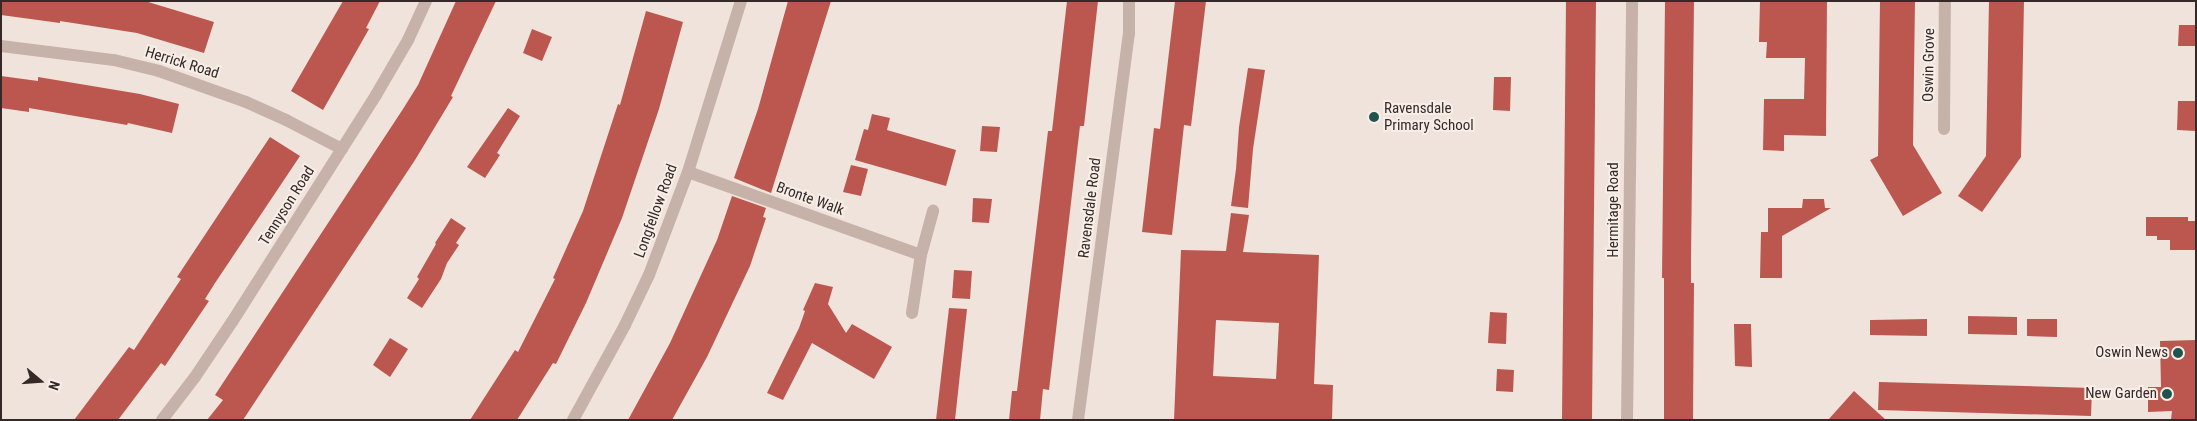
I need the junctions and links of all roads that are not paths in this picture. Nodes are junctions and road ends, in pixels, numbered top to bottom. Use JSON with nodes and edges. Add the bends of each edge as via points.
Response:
{"nodes":[{"id":1,"x":426,"y":1,"type":"edge"},
{"id":2,"x":741,"y":1,"type":"edge"},
{"id":3,"x":1129,"y":1,"type":"edge"},
{"id":4,"x":1632,"y":1,"type":"edge"},
{"id":5,"x":1946,"y":1,"type":"edge"},
{"id":6,"x":1,"y":46,"type":"edge"},
{"id":7,"x":1944,"y":128,"type":"dead end"},
{"id":8,"x":342,"y":149,"type":"junction"},
{"id":9,"x":688,"y":172,"type":"junction"},
{"id":10,"x":933,"y":211,"type":"dead end"},
{"id":11,"x":921,"y":255,"type":"junction"},
{"id":12,"x":912,"y":313,"type":"dead end"},
{"id":13,"x":162,"y":420,"type":"edge"},
{"id":14,"x":573,"y":420,"type":"edge"},
{"id":15,"x":1078,"y":420,"type":"edge"},
{"id":16,"x":1627,"y":420,"type":"edge"}],
"edges":[{"from":1,"to":8,"type":"street","name":"Tennyson Road","via":[[403,48]]},
{"from":2,"to":9,"type":"street","name":"Longfellow Road"},
{"from":3,"to":15,"type":"street","name":"Ravensdale Road","via":[[1129,34]]},
{"from":4,"to":16,"type":"street","name":"Hermitage Road"},
{"from":5,"to":7,"type":"street","name":"Oswin Grove"},
{"from":6,"to":8,"type":"street","name":"Herrick Road","via":[[114,60],[159,71],[254,106]]},
{"from":8,"to":13,"type":"street","name":"Tennyson Road","via":[[232,322]]},
{"from":9,"to":11,"type":"street","name":"Bronte Walk"},
{"from":9,"to":14,"type":"street","name":"Longfellow Road","via":[[649,275],[626,325]]},
{"from":10,"to":11,"type":"street"},
{"from":11,"to":12,"type":"street"}]}
